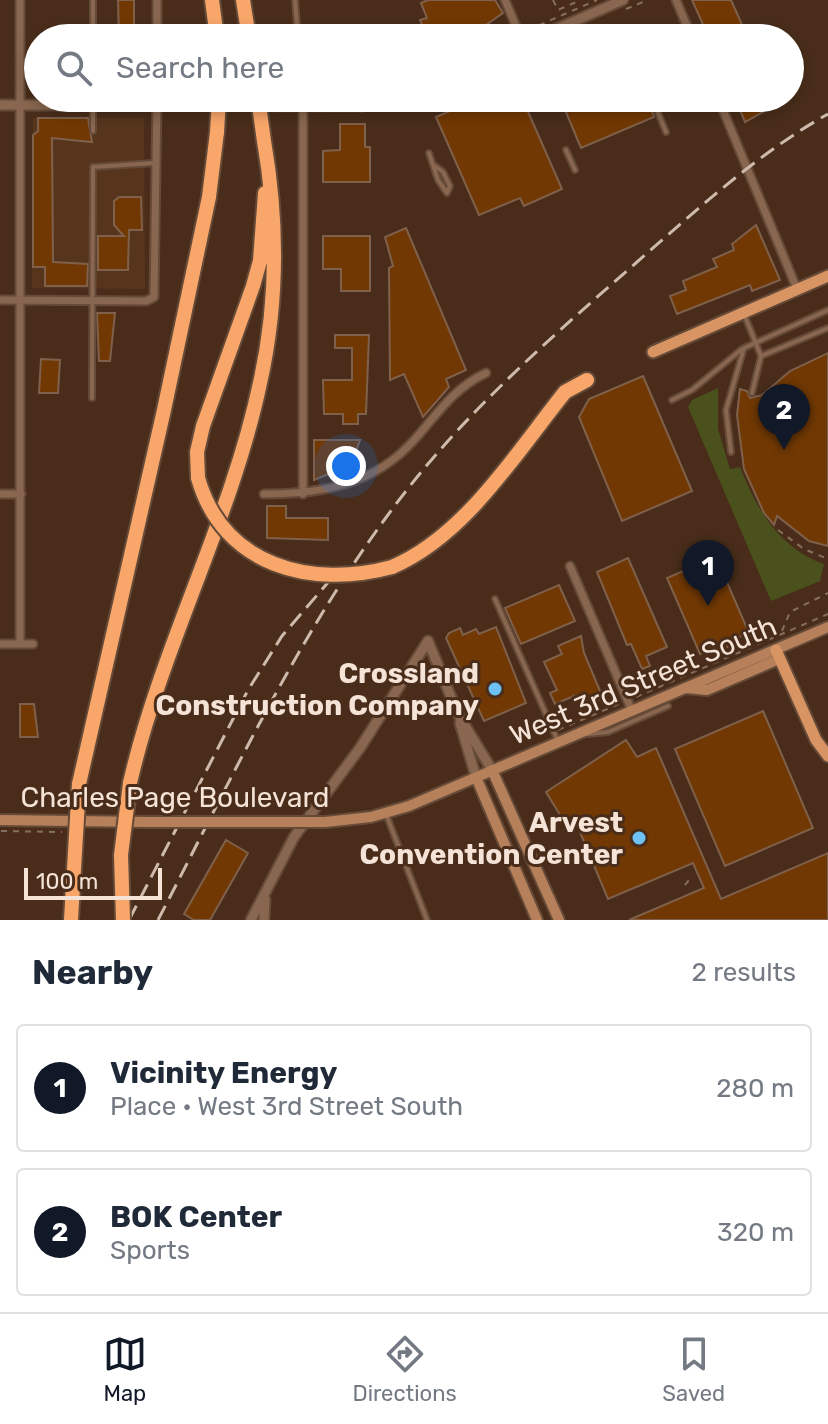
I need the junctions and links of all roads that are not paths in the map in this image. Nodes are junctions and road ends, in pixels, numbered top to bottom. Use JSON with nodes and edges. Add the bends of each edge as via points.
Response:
{"nodes":[{"id":1,"x":20,"y":0,"type":"edge"},
{"id":2,"x":93,"y":0,"type":"edge"},
{"id":3,"x":157,"y":0,"type":"edge"},
{"id":4,"x":212,"y":0,"type":"edge"},
{"id":5,"x":243,"y":0,"type":"edge"},
{"id":6,"x":295,"y":0,"type":"edge"},
{"id":7,"x":505,"y":0,"type":"edge"},
{"id":8,"x":676,"y":0,"type":"edge"},
{"id":9,"x":617,"y":1,"type":"edge"},
{"id":10,"x":93,"y":24,"type":"edge"},
{"id":11,"x":157,"y":24,"type":"edge"},
{"id":12,"x":215,"y":24,"type":"edge"},
{"id":13,"x":247,"y":24,"type":"edge"},
{"id":14,"x":297,"y":24,"type":"edge"},
{"id":15,"x":515,"y":24,"type":"edge"},
{"id":16,"x":567,"y":24,"type":"edge"},
{"id":17,"x":686,"y":24,"type":"edge"},
{"id":18,"x":0,"y":105,"type":"edge"},
{"id":19,"x":20,"y":106,"type":"junction"},
{"id":20,"x":24,"y":106,"type":"edge"},
{"id":21,"x":93,"y":112,"type":"edge"},
{"id":22,"x":157,"y":112,"type":"edge"},
{"id":23,"x":218,"y":112,"type":"edge"},
{"id":24,"x":260,"y":112,"type":"edge"},
{"id":25,"x":302,"y":112,"type":"edge"},
{"id":26,"x":658,"y":112,"type":"edge"},
{"id":27,"x":724,"y":112,"type":"edge"},
{"id":28,"x":93,"y":131,"type":"dead end"},
{"id":29,"x":666,"y":132,"type":"dead end"},
{"id":30,"x":566,"y":150,"type":"dead end"},
{"id":31,"x":429,"y":153,"type":"dead end"},
{"id":32,"x":267,"y":159,"type":"junction"},
{"id":33,"x":157,"y":163,"type":"junction"},
{"id":34,"x":435,"y":166,"type":"junction"},
{"id":35,"x":575,"y":170,"type":"dead end"},
{"id":36,"x":827,"y":279,"type":"edge"},
{"id":37,"x":797,"y":289,"type":"junction"},
{"id":38,"x":0,"y":300,"type":"edge"},
{"id":39,"x":20,"y":300,"type":"junction"},
{"id":40,"x":93,"y":300,"type":"junction"},
{"id":41,"x":828,"y":310,"type":"edge"},
{"id":42,"x":744,"y":312,"type":"junction"},
{"id":43,"x":828,"y":328,"type":"edge"},
{"id":44,"x":755,"y":342,"type":"junction"},
{"id":45,"x":744,"y":348,"type":"junction"},
{"id":46,"x":653,"y":352,"type":"dead end"},
{"id":47,"x":761,"y":356,"type":"junction"},
{"id":48,"x":486,"y":373,"type":"dead end"},
{"id":49,"x":587,"y":380,"type":"dead end"},
{"id":50,"x":752,"y":393,"type":"dead end"},
{"id":51,"x":92,"y":398,"type":"dead end"},
{"id":52,"x":672,"y":400,"type":"dead end"},
{"id":53,"x":731,"y":452,"type":"dead end"},
{"id":54,"x":0,"y":494,"type":"edge"},
{"id":55,"x":21,"y":494,"type":"junction"},
{"id":56,"x":264,"y":494,"type":"dead end"},
{"id":57,"x":303,"y":494,"type":"junction"},
{"id":58,"x":570,"y":566,"type":"dead end"},
{"id":59,"x":495,"y":599,"type":"dead end"},
{"id":60,"x":828,"y":627,"type":"edge"},
{"id":61,"x":0,"y":644,"type":"edge"},
{"id":62,"x":20,"y":644,"type":"junction"},
{"id":63,"x":33,"y":644,"type":"dead end"},
{"id":64,"x":778,"y":655,"type":"junction"},
{"id":65,"x":630,"y":706,"type":"junction"},
{"id":66,"x":668,"y":706,"type":"dead end"},
{"id":67,"x":458,"y":714,"type":"junction"},
{"id":68,"x":574,"y":735,"type":"junction"},
{"id":69,"x":559,"y":742,"type":"junction"},
{"id":70,"x":828,"y":756,"type":"edge"},
{"id":71,"x":492,"y":770,"type":"junction"},
{"id":72,"x":476,"y":777,"type":"junction"},
{"id":73,"x":386,"y":814,"type":"junction"},
{"id":74,"x":0,"y":820,"type":"edge"},
{"id":75,"x":268,"y":888,"type":"junction"},
{"id":76,"x":71,"y":920,"type":"edge"},
{"id":77,"x":123,"y":920,"type":"edge"},
{"id":78,"x":251,"y":920,"type":"edge"},
{"id":79,"x":264,"y":920,"type":"edge"},
{"id":80,"x":427,"y":920,"type":"edge"},
{"id":81,"x":537,"y":920,"type":"edge"},
{"id":82,"x":559,"y":920,"type":"edge"}],
"edges":[{"from":1,"to":19,"type":"street"},
{"from":2,"to":10,"type":"lane"},
{"from":3,"to":11,"type":"street"},
{"from":4,"to":12,"type":"highway"},
{"from":5,"to":13,"type":"highway"},
{"from":6,"to":14,"type":"lane"},
{"from":7,"to":15,"type":"street"},
{"from":8,"to":17,"type":"street"},
{"from":9,"to":16,"type":"street"},
{"from":18,"to":19,"type":"street"},
{"from":19,"to":20,"type":"street"},
{"from":19,"to":39,"type":"street"},
{"from":21,"to":28,"type":"lane"},
{"from":22,"to":33,"type":"street"},
{"from":23,"to":76,"type":"highway","bridge":true,"via":[[209,197],[79,784]]},
{"from":24,"to":32,"type":"highway","bridge":true},
{"from":25,"to":57,"type":"street"},
{"from":26,"to":29,"type":"lane"},
{"from":27,"to":37,"type":"street"},
{"from":30,"to":35,"type":"lane"},
{"from":31,"to":34,"type":"lane"},
{"from":32,"to":49,"type":"highway","bridge":true,"via":[[260,261],[197,452],[198,478],[217,522],[238,544],[264,559],[320,575],[392,567],[457,524],[565,392]]},
{"from":32,"to":77,"type":"highway","bridge":true,"via":[[275,265],[260,384],[130,783],[121,855]]},
{"from":33,"to":40,"type":"street","via":[[154,297]]},
{"from":33,"to":40,"type":"lane","via":[[93,167]]},
{"from":34,"to":34,"type":"lane","via":[[438,180],[447,193],[450,186]]},
{"from":36,"to":37,"type":"main road"},
{"from":37,"to":42,"type":"main road"},
{"from":38,"to":39,"type":"street"},
{"from":39,"to":40,"type":"street"},
{"from":39,"to":55,"type":"street"},
{"from":40,"to":51,"type":"lane"},
{"from":41,"to":44,"type":"lane"},
{"from":42,"to":44,"type":"lane"},
{"from":42,"to":46,"type":"main road"},
{"from":43,"to":47,"type":"lane"},
{"from":44,"to":45,"type":"lane"},
{"from":44,"to":47,"type":"lane"},
{"from":45,"to":52,"type":"lane"},
{"from":45,"to":53,"type":"lane","via":[[726,410]]},
{"from":47,"to":50,"type":"lane"},
{"from":48,"to":57,"type":"street","via":[[458,389],[390,463],[365,477]]},
{"from":54,"to":55,"type":"street"},
{"from":55,"to":62,"type":"street"},
{"from":56,"to":57,"type":"street"},
{"from":58,"to":65,"type":"street"},
{"from":59,"to":69,"type":"lane"},
{"from":60,"to":64,"type":"main road","name":"West 3rd Street South"},
{"from":61,"to":62,"type":"street"},
{"from":62,"to":63,"type":"street"},
{"from":64,"to":65,"type":"main road","name":"West 3rd Street South"},
{"from":64,"to":70,"type":"main road"},
{"from":65,"to":68,"type":"main road","name":"West 3rd Street South"},
{"from":66,"to":68,"type":"lane","name":"West 3rd Street South","via":[[608,732]]},
{"from":67,"to":71,"type":"street"},
{"from":67,"to":72,"type":"street"},
{"from":67,"to":75,"type":"street","via":[[428,641],[360,748],[294,837]]},
{"from":68,"to":69,"type":"main road","name":"West 3rd Street South"},
{"from":69,"to":71,"type":"main road","name":"West 3rd Street South"},
{"from":71,"to":72,"type":"main road","name":"West 3rd Street South"},
{"from":71,"to":82,"type":"main road"},
{"from":72,"to":73,"type":"main road","name":"Charles Page Boulevard"},
{"from":72,"to":81,"type":"main road"},
{"from":73,"to":74,"type":"main road","name":"Charles Page Boulevard","bridge":true,"via":[[325,822]]},
{"from":73,"to":80,"type":"lane"},
{"from":75,"to":78,"type":"street"},
{"from":75,"to":79,"type":"street"}]}
